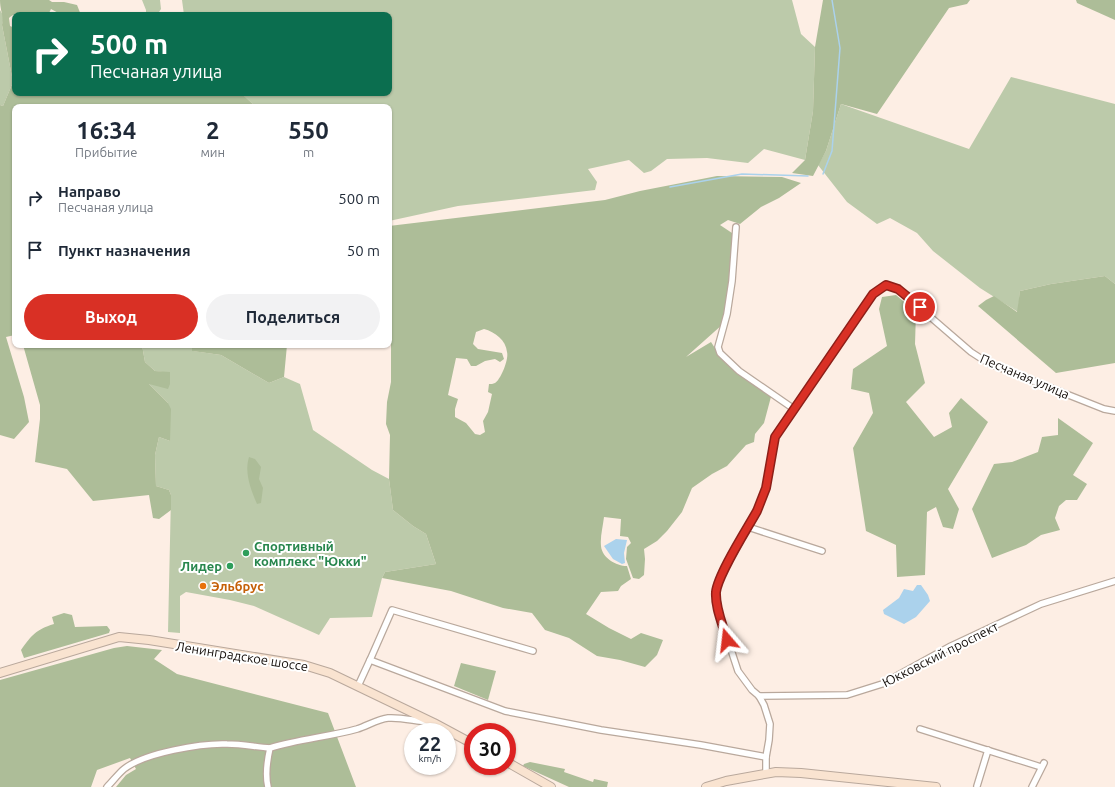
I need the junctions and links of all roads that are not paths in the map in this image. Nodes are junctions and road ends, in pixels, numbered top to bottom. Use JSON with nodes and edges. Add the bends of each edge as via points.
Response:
{"nodes":[{"id":1,"x":736,"y":227,"type":"dead end"},
{"id":2,"x":794,"y":409,"type":"junction"},
{"id":3,"x":1115,"y":411,"type":"edge"},
{"id":4,"x":748,"y":527,"type":"junction"},
{"id":5,"x":822,"y":551,"type":"dead end"},
{"id":6,"x":1115,"y":581,"type":"edge"},
{"id":7,"x":533,"y":651,"type":"dead end"},
{"id":8,"x":370,"y":660,"type":"junction"},
{"id":9,"x":0,"y":673,"type":"edge"},
{"id":10,"x":358,"y":686,"type":"junction"},
{"id":11,"x":759,"y":696,"type":"junction"},
{"id":12,"x":434,"y":723,"type":"joint"},
{"id":13,"x":920,"y":729,"type":"dead end"},
{"id":14,"x":270,"y":748,"type":"junction"},
{"id":15,"x":988,"y":750,"type":"junction"},
{"id":16,"x":766,"y":757,"type":"junction"},
{"id":17,"x":516,"y":767,"type":"edge"},
{"id":18,"x":766,"y":773,"type":"junction"},
{"id":19,"x":977,"y":786,"type":"edge"},
{"id":20,"x":107,"y":787,"type":"edge"},
{"id":21,"x":268,"y":787,"type":"edge"},
{"id":22,"x":551,"y":787,"type":"edge"},
{"id":23,"x":706,"y":787,"type":"edge"},
{"id":24,"x":936,"y":787,"type":"edge"},
{"id":25,"x":1032,"y":787,"type":"edge"}],
"edges":[{"from":1,"to":2,"type":"street","via":[[732,281],[727,314],[718,346],[720,353],[739,371]]},
{"from":2,"to":3,"type":"street","name":"Песчаная улица","via":[[873,294],[886,285],[898,289],[970,352],[988,363],[1104,409]]},
{"from":2,"to":4,"type":"street","via":[[775,437],[766,488]]},
{"from":4,"to":5,"type":"street"},
{"from":4,"to":11,"type":"street","via":[[721,575],[716,591],[718,610],[738,671]]},
{"from":6,"to":11,"type":"street","name":"Юкковский проспект","via":[[1041,604],[951,646],[882,684],[847,695]]},
{"from":7,"to":8,"type":"street","via":[[392,610]]},
{"from":8,"to":10,"type":"street"},
{"from":8,"to":16,"type":"street","via":[[505,712]]},
{"from":9,"to":10,"type":"main road","name":"Ленинградское шоссе","via":[[119,637],[304,665]]},
{"from":10,"to":12,"type":"main road","name":"Ленинградское шоссе"},
{"from":11,"to":16,"type":"street","via":[[770,724]]},
{"from":12,"to":14,"type":"street","via":[[386,718],[357,729]]},
{"from":13,"to":15,"type":"street"},
{"from":14,"to":20,"type":"street","via":[[226,744],[166,752],[125,769]]},
{"from":14,"to":21,"type":"street","via":[[267,758]]},
{"from":15,"to":19,"type":"street"},
{"from":15,"to":25,"type":"street","via":[[1042,765]]},
{"from":16,"to":18,"type":"street"},
{"from":17,"to":22,"type":"main road"},
{"from":18,"to":23,"type":"main road"},
{"from":18,"to":24,"type":"main road","via":[[801,773]]}]}
